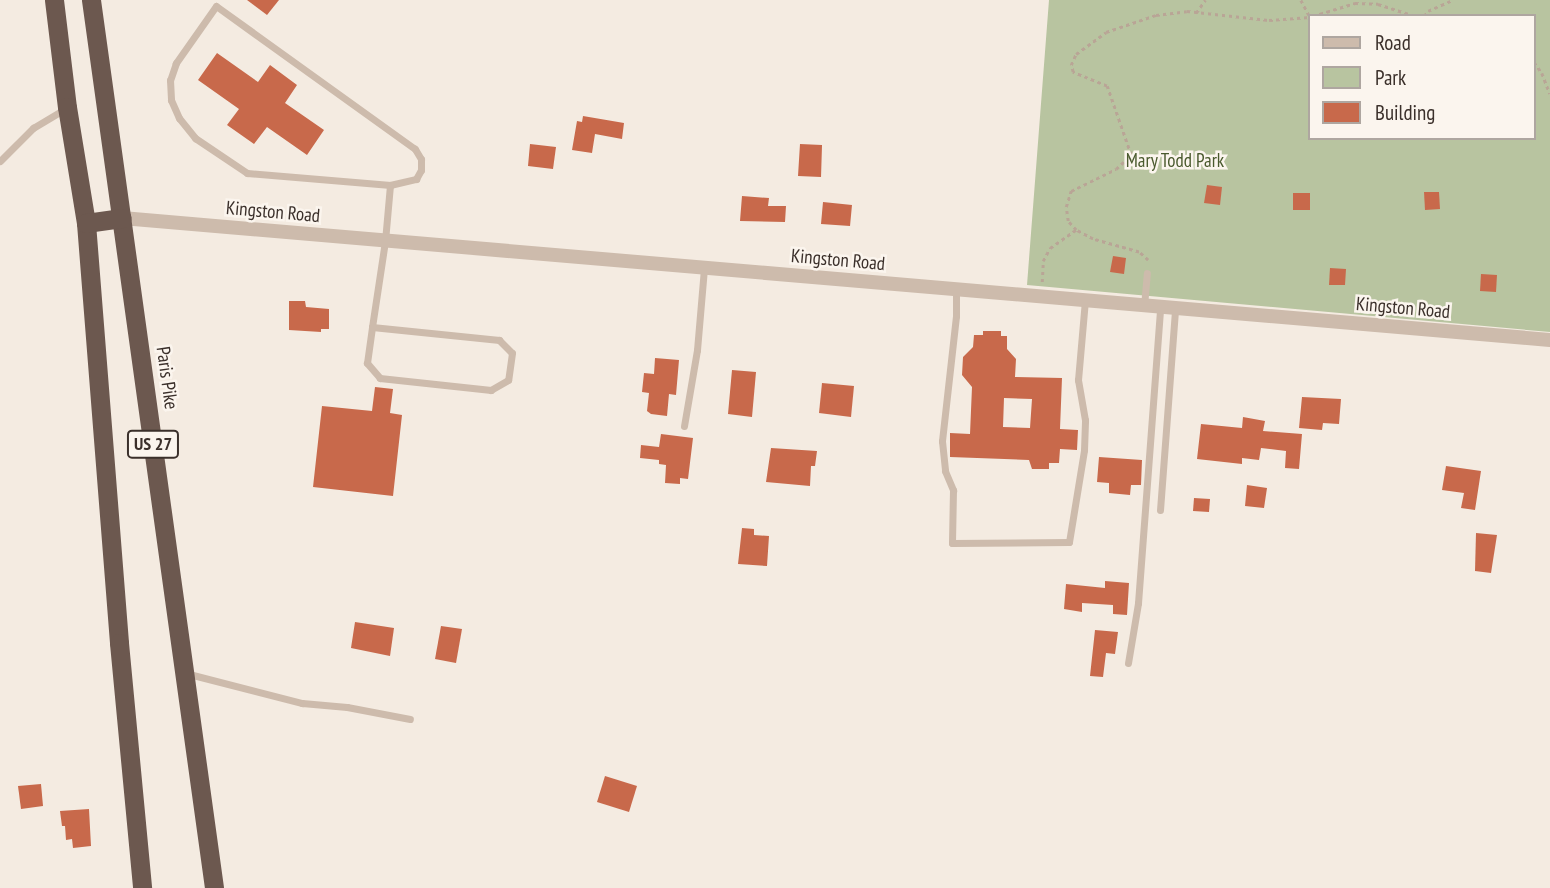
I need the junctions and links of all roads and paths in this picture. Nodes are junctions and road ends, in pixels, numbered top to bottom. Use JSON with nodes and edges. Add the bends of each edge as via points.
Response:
{"nodes":[{"id":1,"x":54,"y":0,"type":"edge"},
{"id":2,"x":91,"y":0,"type":"edge"},
{"id":3,"x":1205,"y":0,"type":"edge"},
{"id":4,"x":1453,"y":0,"type":"edge"},
{"id":5,"x":1196,"y":13,"type":"junction"},
{"id":6,"x":1318,"y":14,"type":"edge"},
{"id":7,"x":1409,"y":14,"type":"edge"},
{"id":8,"x":1426,"y":14,"type":"edge"},
{"id":9,"x":1308,"y":16,"type":"edge"},
{"id":10,"x":1536,"y":65,"type":"edge"},
{"id":11,"x":1550,"y":94,"type":"edge"},
{"id":12,"x":67,"y":107,"type":"junction"},
{"id":13,"x":0,"y":161,"type":"edge"},
{"id":14,"x":390,"y":185,"type":"junction"},
{"id":15,"x":122,"y":218,"type":"junction"},
{"id":16,"x":86,"y":223,"type":"junction"},
{"id":17,"x":1076,"y":230,"type":"junction"},
{"id":18,"x":386,"y":241,"type":"junction"},
{"id":19,"x":704,"y":268,"type":"junction"},
{"id":20,"x":1147,"y":273,"type":"joint"},
{"id":21,"x":1042,"y":286,"type":"dead end"},
{"id":22,"x":956,"y":289,"type":"junction"},
{"id":23,"x":1085,"y":300,"type":"junction"},
{"id":24,"x":1144,"y":306,"type":"junction"},
{"id":25,"x":1160,"y":307,"type":"junction"},
{"id":26,"x":1175,"y":308,"type":"junction"},
{"id":27,"x":372,"y":327,"type":"junction"},
{"id":28,"x":1550,"y":340,"type":"edge"},
{"id":29,"x":684,"y":426,"type":"dead end"},
{"id":30,"x":1160,"y":510,"type":"dead end"},
{"id":31,"x":1128,"y":663,"type":"dead end"},
{"id":32,"x":185,"y":673,"type":"junction"},
{"id":33,"x":410,"y":719,"type":"dead end"},
{"id":34,"x":142,"y":888,"type":"edge"},
{"id":35,"x":214,"y":888,"type":"edge"}],
"edges":[{"from":1,"to":12,"type":"highway","number":"US 27"},
{"from":2,"to":15,"type":"highway","name":"Paris Pike","number":"US 27"},
{"from":3,"to":5,"type":"path"},
{"from":4,"to":8,"type":"path"},
{"from":5,"to":9,"type":"path","via":[[1269,20]]},
{"from":5,"to":17,"type":"path","via":[[1156,15],[1121,25],[1076,54],[1073,72],[1107,86],[1131,155],[1116,169],[1071,191],[1066,207],[1068,221]]},
{"from":6,"to":7,"type":"path","via":[[1355,3],[1378,4]]},
{"from":10,"to":11,"type":"path"},
{"from":12,"to":13,"type":"lane","via":[[33,128]]},
{"from":12,"to":16,"type":"highway","number":"US 27"},
{"from":14,"to":14,"type":"lane","via":[[416,180],[421,159],[415,149],[216,6],[176,63],[170,80],[171,100],[195,138],[247,173]]},
{"from":14,"to":18,"type":"lane"},
{"from":15,"to":16,"type":"highway"},
{"from":15,"to":18,"type":"street","name":"Kingston Road"},
{"from":15,"to":32,"type":"highway","name":"Paris Pike","number":"US 27"},
{"from":16,"to":34,"type":"highway","number":"US 27"},
{"from":17,"to":20,"type":"path","via":[[1147,257]]},
{"from":17,"to":21,"type":"path","via":[[1050,248],[1043,261]]},
{"from":18,"to":19,"type":"street","name":"Kingston Road"},
{"from":18,"to":27,"type":"lane"},
{"from":19,"to":22,"type":"street","name":"Kingston Road"},
{"from":19,"to":29,"type":"lane"},
{"from":20,"to":24,"type":"lane"},
{"from":22,"to":23,"type":"street","name":"Kingston Road"},
{"from":22,"to":23,"type":"lane","via":[[942,441],[945,471],[953,491],[952,543],[1069,542],[1084,450],[1085,420],[1078,380]]},
{"from":23,"to":24,"type":"street","name":"Kingston Road"},
{"from":24,"to":25,"type":"street","name":"Kingston Road"},
{"from":25,"to":26,"type":"street","name":"Kingston Road"},
{"from":25,"to":31,"type":"lane","via":[[1138,603]]},
{"from":26,"to":28,"type":"street","name":"Kingston Road"},
{"from":26,"to":30,"type":"lane"},
{"from":27,"to":27,"type":"lane","via":[[367,363],[380,378],[491,390],[508,380],[512,353],[499,340]]},
{"from":32,"to":33,"type":"lane","via":[[302,703]]},
{"from":32,"to":35,"type":"highway","name":"Paris Pike","number":"US 27"}]}
